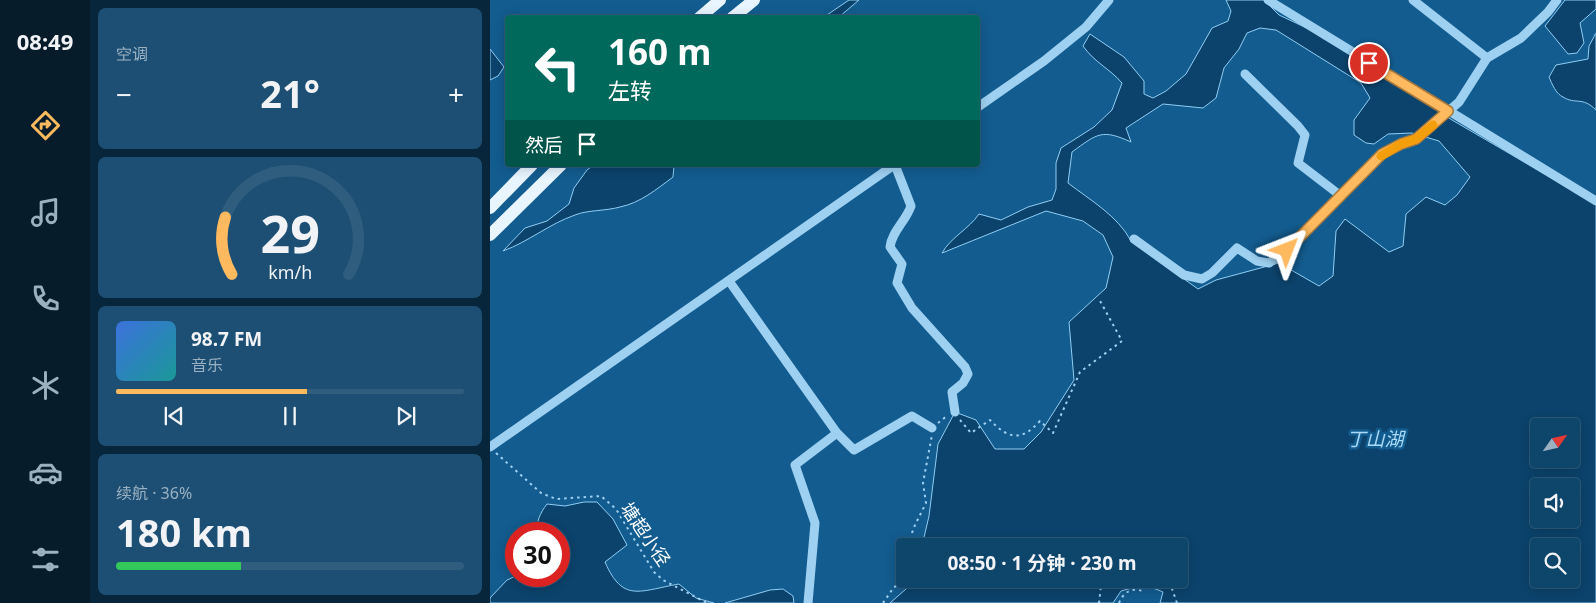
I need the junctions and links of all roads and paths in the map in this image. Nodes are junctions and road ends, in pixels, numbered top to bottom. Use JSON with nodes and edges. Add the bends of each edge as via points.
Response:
{"nodes":[{"id":1,"x":720,"y":0,"type":"edge"},
{"id":2,"x":754,"y":0,"type":"edge"},
{"id":3,"x":1109,"y":0,"type":"edge"},
{"id":4,"x":1268,"y":0,"type":"edge"},
{"id":5,"x":1413,"y":0,"type":"edge"},
{"id":6,"x":1557,"y":0,"type":"edge"},
{"id":7,"x":702,"y":15,"type":"edge"},
{"id":8,"x":736,"y":15,"type":"edge"},
{"id":9,"x":1487,"y":58,"type":"junction"},
{"id":10,"x":1245,"y":74,"type":"dead end"},
{"id":11,"x":980,"y":106,"type":"edge"},
{"id":12,"x":1448,"y":111,"type":"junction"},
{"id":13,"x":530,"y":167,"type":"edge"},
{"id":14,"x":559,"y":167,"type":"edge"},
{"id":15,"x":892,"y":167,"type":"edge"},
{"id":16,"x":896,"y":167,"type":"edge"},
{"id":17,"x":1341,"y":196,"type":"junction"},
{"id":18,"x":1596,"y":201,"type":"edge"},
{"id":19,"x":490,"y":208,"type":"edge"},
{"id":20,"x":490,"y":235,"type":"edge"},
{"id":21,"x":1134,"y":239,"type":"dead end"},
{"id":22,"x":729,"y":280,"type":"junction"},
{"id":23,"x":1099,"y":300,"type":"dead end"},
{"id":24,"x":955,"y":414,"type":"junction"},
{"id":25,"x":932,"y":428,"type":"junction"},
{"id":26,"x":837,"y":432,"type":"junction"},
{"id":27,"x":490,"y":447,"type":"edge"},
{"id":28,"x":912,"y":538,"type":"edge"},
{"id":29,"x":896,"y":586,"type":"edge"},
{"id":30,"x":1101,"y":588,"type":"edge"},
{"id":31,"x":1172,"y":588,"type":"edge"},
{"id":32,"x":1142,"y":591,"type":"dead end"},
{"id":33,"x":707,"y":603,"type":"edge"},
{"id":34,"x":808,"y":603,"type":"edge"},
{"id":35,"x":883,"y":603,"type":"edge"},
{"id":36,"x":1099,"y":603,"type":"edge"},
{"id":37,"x":1119,"y":603,"type":"edge"},
{"id":38,"x":1177,"y":603,"type":"edge"}],
"edges":[{"from":1,"to":7,"type":"main road"},
{"from":2,"to":8,"type":"main road"},
{"from":3,"to":11,"type":"street","via":[[1086,27]]},
{"from":4,"to":12,"type":"street"},
{"from":5,"to":9,"type":"street"},
{"from":6,"to":9,"type":"street","via":[[1521,38]]},
{"from":9,"to":12,"type":"street","via":[[1459,102]]},
{"from":10,"to":17,"type":"street","via":[[1305,135],[1298,163]]},
{"from":12,"to":17,"type":"street","via":[[1416,139],[1382,154]]},
{"from":12,"to":18,"type":"street"},
{"from":13,"to":19,"type":"main road"},
{"from":14,"to":20,"type":"main road"},
{"from":15,"to":22,"type":"street"},
{"from":16,"to":24,"type":"street","via":[[912,206],[891,238],[890,247],[902,264],[897,283],[912,308],[966,367],[968,374],[963,383],[952,392]]},
{"from":17,"to":21,"type":"street","via":[[1287,250],[1269,262],[1257,261],[1237,248],[1202,279],[1184,275]]},
{"from":22,"to":26,"type":"street"},
{"from":22,"to":27,"type":"street"},
{"from":23,"to":24,"type":"path","via":[[1122,340],[1080,372],[1053,433],[1040,421],[1031,432],[1010,436],[990,420],[971,433]]},
{"from":24,"to":25,"type":"path"},
{"from":25,"to":26,"type":"street","via":[[912,416],[854,450]]},
{"from":25,"to":28,"type":"path","via":[[923,483],[926,502]]},
{"from":26,"to":34,"type":"street","via":[[795,465],[815,523]]},
{"from":27,"to":33,"type":"path","name":"塘超小径","via":[[541,493],[556,499],[601,496],[616,509],[654,572]]},
{"from":29,"to":35,"type":"path"},
{"from":30,"to":36,"type":"path"},
{"from":31,"to":38,"type":"path"},
{"from":32,"to":37,"type":"path","via":[[1129,590]]}]}
